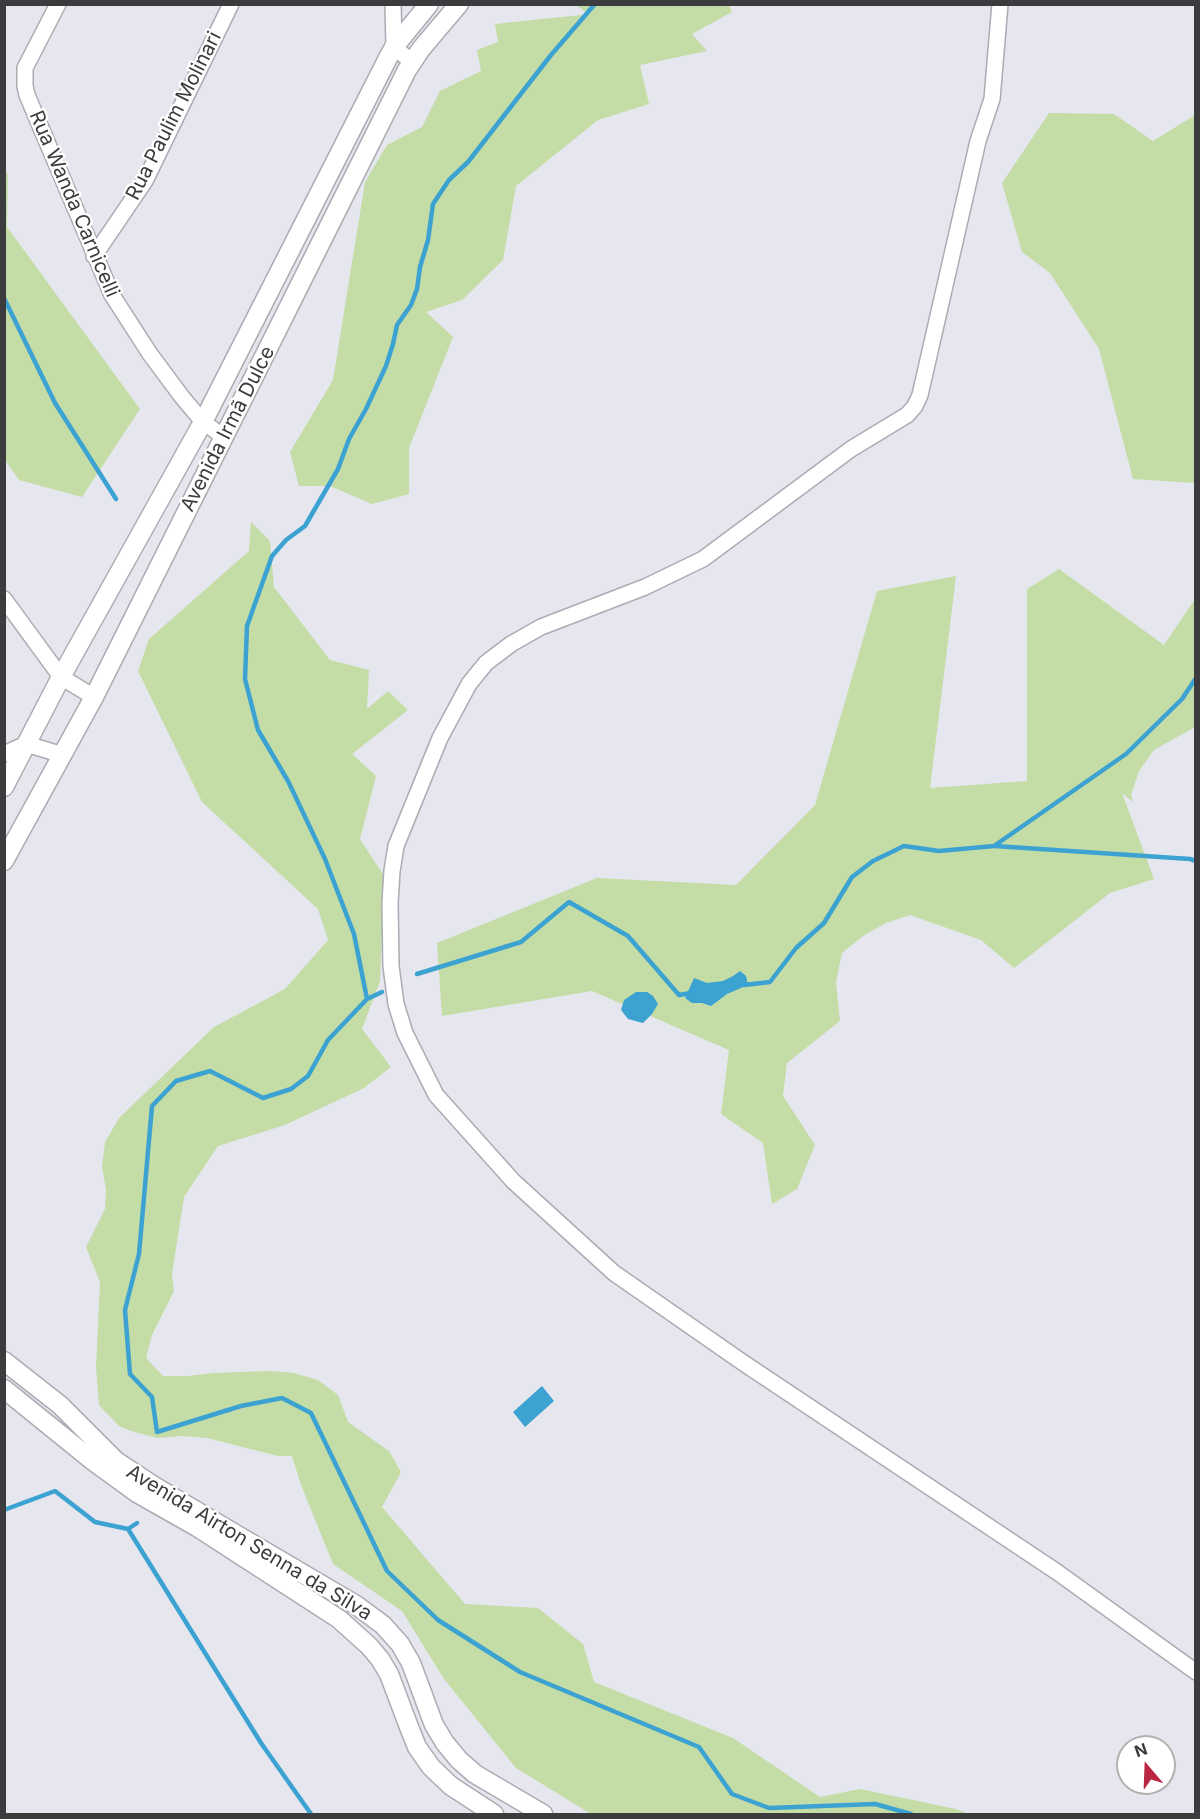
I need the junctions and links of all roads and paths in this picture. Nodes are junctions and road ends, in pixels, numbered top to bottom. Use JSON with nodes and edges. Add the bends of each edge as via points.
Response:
{"nodes":[{"id":1,"x":58,"y":4,"type":"edge"},
{"id":2,"x":231,"y":4,"type":"edge"},
{"id":3,"x":393,"y":4,"type":"edge"},
{"id":4,"x":429,"y":4,"type":"edge"},
{"id":5,"x":459,"y":4,"type":"edge"},
{"id":6,"x":1000,"y":4,"type":"edge"},
{"id":7,"x":394,"y":47,"type":"junction"},
{"id":8,"x":412,"y":62,"type":"junction"},
{"id":9,"x":94,"y":256,"type":"junction"},
{"id":10,"x":203,"y":423,"type":"junction"},
{"id":11,"x":224,"y":437,"type":"junction"},
{"id":12,"x":4,"y":599,"type":"edge"},
{"id":13,"x":61,"y":677,"type":"junction"},
{"id":14,"x":94,"y":697,"type":"junction"},
{"id":15,"x":26,"y":744,"type":"junction"},
{"id":16,"x":4,"y":754,"type":"edge"},
{"id":17,"x":63,"y":755,"type":"junction"},
{"id":18,"x":4,"y":787,"type":"edge"},
{"id":19,"x":4,"y":861,"type":"edge"},
{"id":20,"x":4,"y":1361,"type":"edge"},
{"id":21,"x":4,"y":1389,"type":"edge"},
{"id":22,"x":60,"y":1405,"type":"junction"},
{"id":23,"x":44,"y":1422,"type":"junction"},
{"id":24,"x":343,"y":1597,"type":"junction"},
{"id":25,"x":333,"y":1616,"type":"junction"},
{"id":26,"x":1196,"y":1672,"type":"edge"},
{"id":27,"x":494,"y":1815,"type":"edge"},
{"id":28,"x":543,"y":1815,"type":"edge"}],
"edges":[{"from":1,"to":9,"type":"street","name":"Rua Wanda Carnicelli","via":[[24,77],[27,95]]},
{"from":2,"to":9,"type":"street","name":"Rua Paulim Molinari","via":[[145,181]]},
{"from":3,"to":7,"type":"street"},
{"from":4,"to":7,"type":"street","name":"Avenida Irmã Dulce"},
{"from":5,"to":8,"type":"street","name":"Avenida Irmã Dulce"},
{"from":6,"to":26,"type":"street","via":[[992,99],[978,141],[915,406],[703,559],[645,587],[541,627],[486,663],[469,684],[440,738],[396,846],[389,933],[391,966],[405,1033],[436,1095],[513,1181],[614,1273],[1057,1572]]},
{"from":7,"to":8,"type":"street"},
{"from":7,"to":10,"type":"street","name":"Avenida Irmã Dulce"},
{"from":8,"to":11,"type":"street","name":"Avenida Irmã Dulce"},
{"from":9,"to":10,"type":"street","name":"Rua Wanda Carnicelli","via":[[112,295],[143,344]]},
{"from":10,"to":11,"type":"street","name":"Rua Wanda Carnicelli"},
{"from":10,"to":13,"type":"street","name":"Avenida Irmã Dulce"},
{"from":11,"to":14,"type":"street","name":"Avenida Irmã Dulce"},
{"from":12,"to":13,"type":"street"},
{"from":13,"to":14,"type":"street"},
{"from":13,"to":15,"type":"street","name":"Avenida Irmã Dulce"},
{"from":14,"to":17,"type":"street","name":"Avenida Irmã Dulce"},
{"from":15,"to":16,"type":"street"},
{"from":15,"to":17,"type":"street"},
{"from":15,"to":18,"type":"street","name":"Avenida Irmã Dulce"},
{"from":17,"to":19,"type":"street","name":"Avenida Irmã Dulce"},
{"from":20,"to":22,"type":"street","name":"Avenida Airton Senna da Silva"},
{"from":21,"to":23,"type":"street","name":"Avenida Airton Senna da Silva"},
{"from":22,"to":23,"type":"street"},
{"from":22,"to":24,"type":"street","name":"Avenida Airton Senna da Silva","via":[[116,1461]]},
{"from":23,"to":25,"type":"street","name":"Avenida Airton Senna da Silva","via":[[137,1493],[197,1527]]},
{"from":24,"to":25,"type":"street"},
{"from":24,"to":28,"type":"street","name":"Avenida Airton Senna da Silva","via":[[383,1625],[400,1644],[434,1725],[459,1760]]},
{"from":25,"to":27,"type":"street","name":"Avenida Airton Senna da Silva","via":[[380,1659],[417,1747],[431,1767],[450,1786]]}]}
